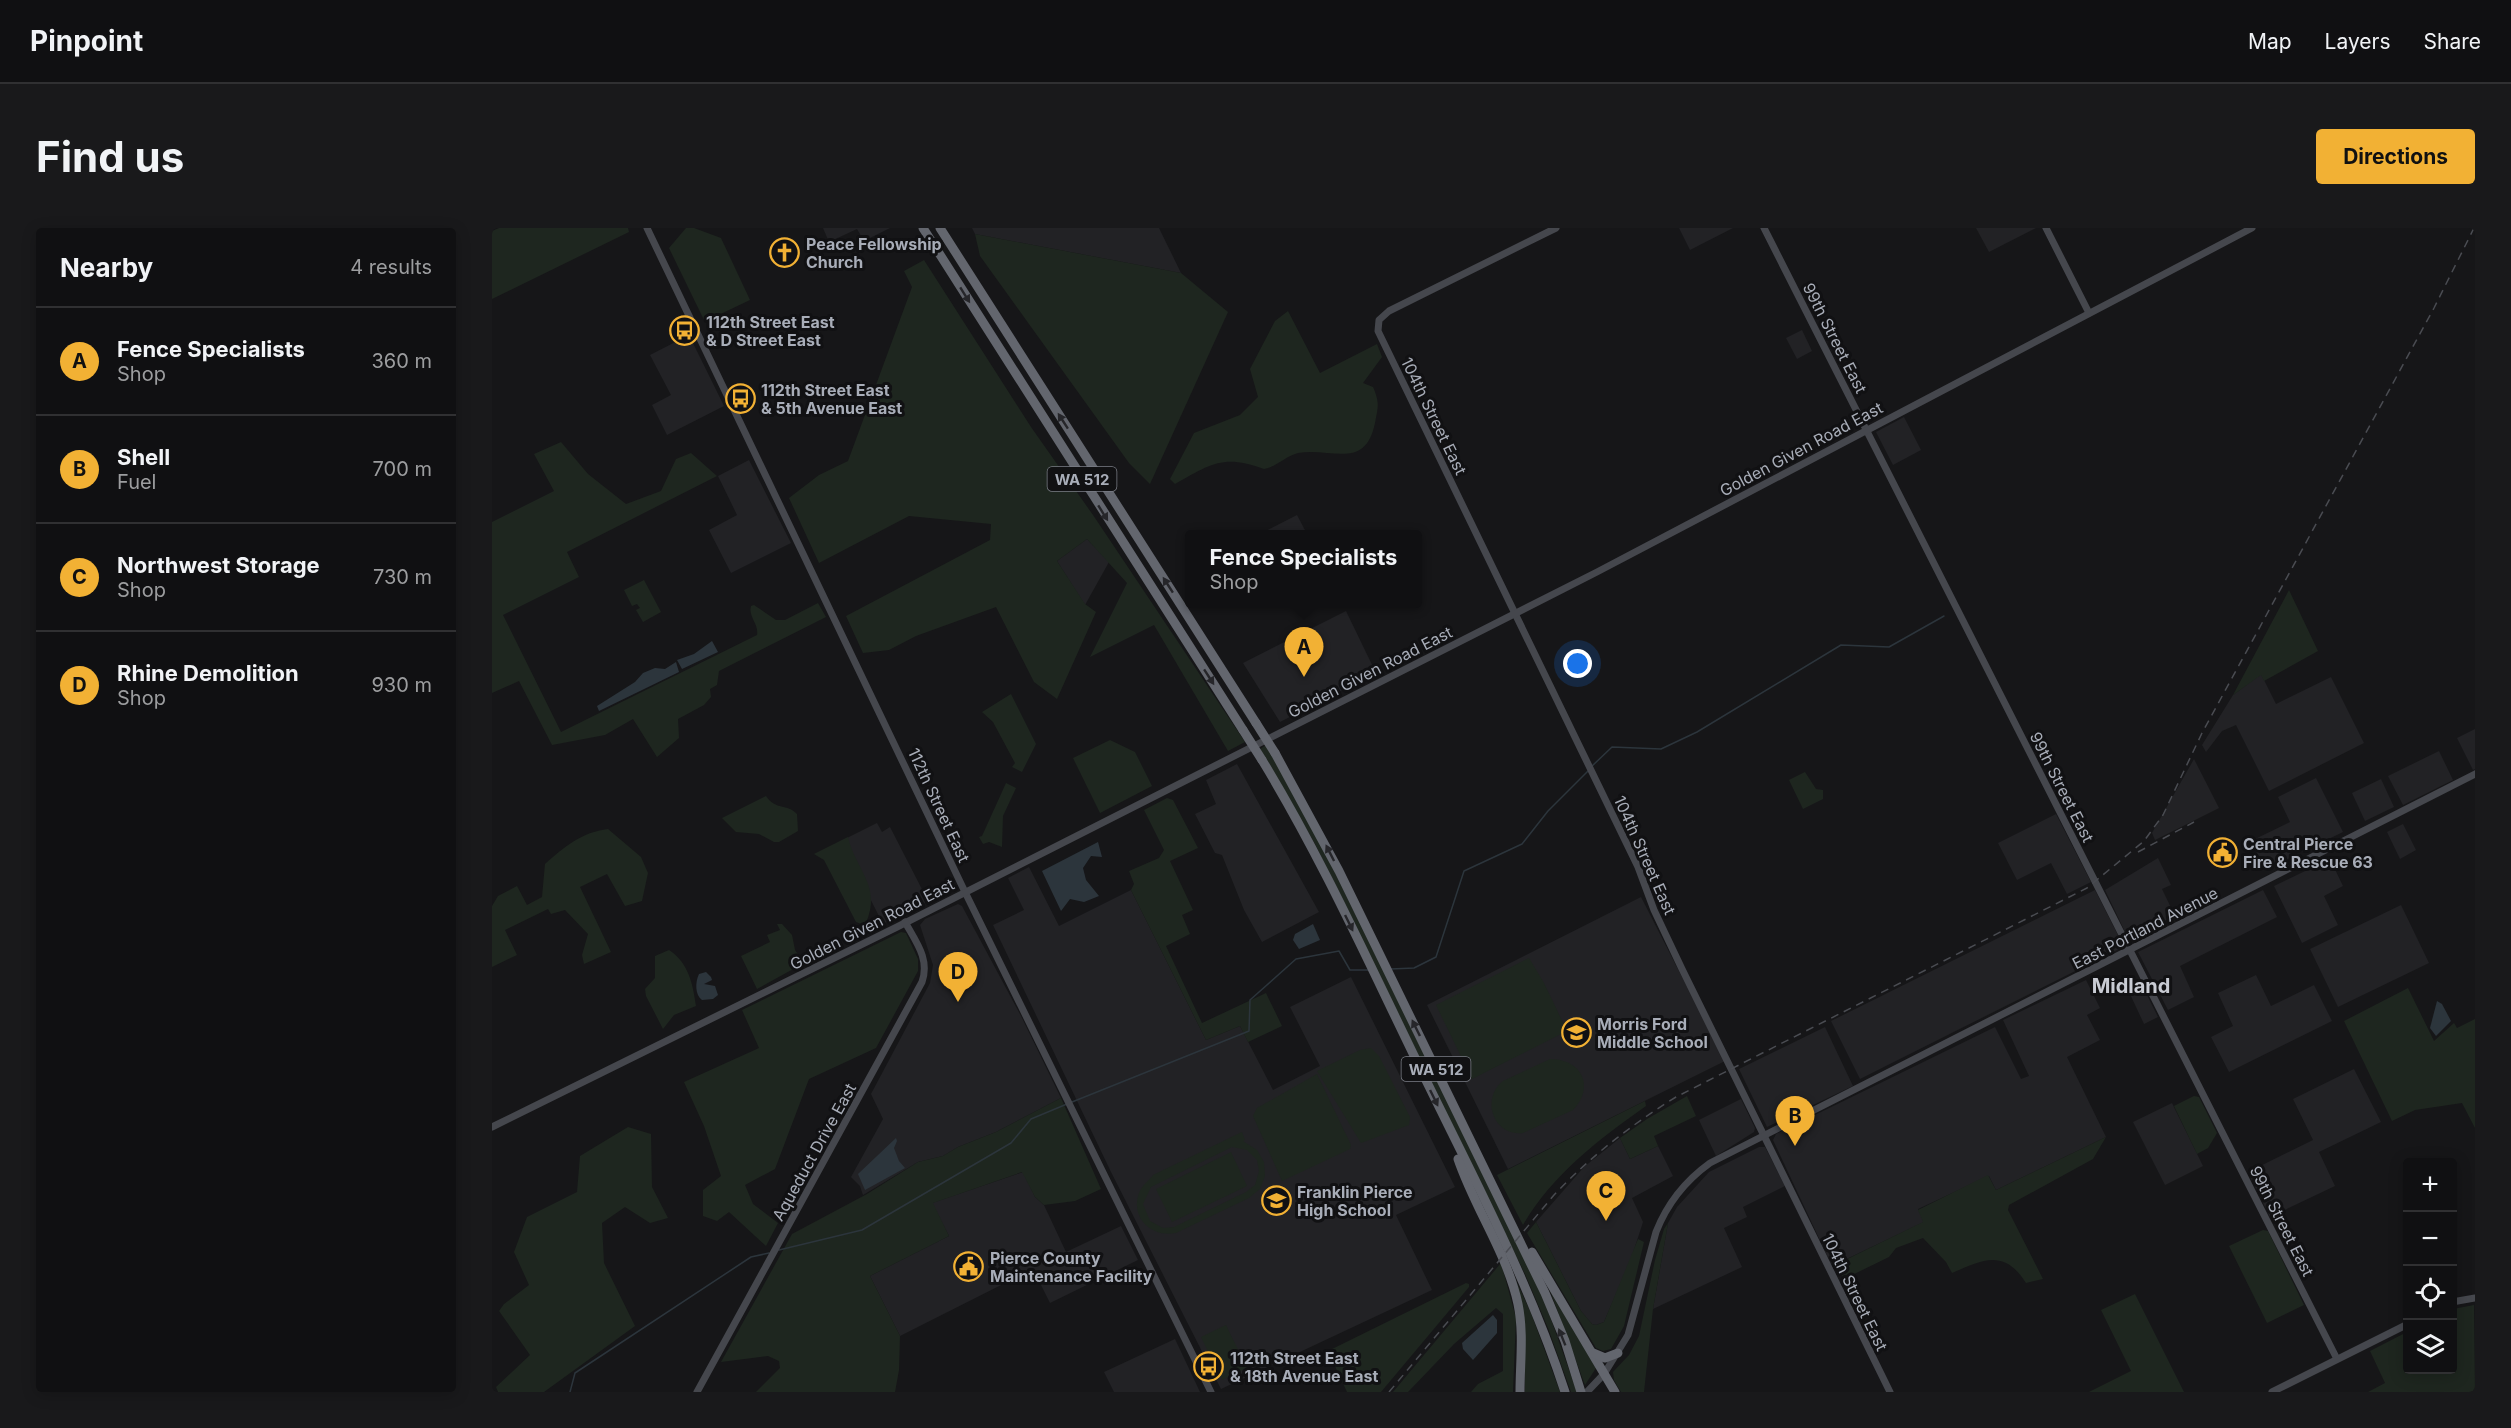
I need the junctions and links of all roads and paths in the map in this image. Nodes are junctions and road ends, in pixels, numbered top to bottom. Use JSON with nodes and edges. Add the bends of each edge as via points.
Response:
{"nodes":[{"id":1,"x":647,"y":228,"type":"edge"},
{"id":2,"x":923,"y":228,"type":"edge"},
{"id":3,"x":939,"y":228,"type":"edge"},
{"id":4,"x":1556,"y":228,"type":"edge"},
{"id":5,"x":1764,"y":228,"type":"edge"},
{"id":6,"x":2046,"y":228,"type":"edge"},
{"id":7,"x":2253,"y":228,"type":"edge"},
{"id":8,"x":2089,"y":313,"type":"junction"},
{"id":9,"x":1866,"y":430,"type":"junction"},
{"id":10,"x":1515,"y":613,"type":"junction"},
{"id":11,"x":2475,"y":774,"type":"edge"},
{"id":12,"x":965,"y":892,"type":"junction"},
{"id":13,"x":905,"y":922,"type":"junction"},
{"id":14,"x":2130,"y":951,"type":"junction"},
{"id":15,"x":1461,"y":1119,"type":"junction"},
{"id":16,"x":1448,"y":1125,"type":"junction"},
{"id":17,"x":492,"y":1126,"type":"edge"},
{"id":18,"x":1763,"y":1136,"type":"junction"},
{"id":19,"x":2475,"y":1298,"type":"edge"},
{"id":20,"x":2457,"y":1301,"type":"edge"},
{"id":21,"x":2403,"y":1326,"type":"edge"},
{"id":22,"x":1588,"y":1347,"type":"junction"},
{"id":23,"x":1618,"y":1353,"type":"junction"},
{"id":24,"x":2337,"y":1359,"type":"junction"},
{"id":25,"x":1604,"y":1374,"type":"junction"},
{"id":26,"x":697,"y":1392,"type":"edge"},
{"id":27,"x":1211,"y":1392,"type":"edge"},
{"id":28,"x":1520,"y":1392,"type":"edge"},
{"id":29,"x":1566,"y":1392,"type":"edge"},
{"id":30,"x":1581,"y":1392,"type":"edge"},
{"id":31,"x":1587,"y":1392,"type":"edge"},
{"id":32,"x":1615,"y":1392,"type":"edge"},
{"id":33,"x":1890,"y":1392,"type":"edge"},
{"id":34,"x":2272,"y":1392,"type":"edge"}],
"edges":[{"from":1,"to":12,"type":"street","name":"112th Street East"},
{"from":2,"to":16,"type":"highway","number":"WA 512","one_way":true,"bridge":true,"via":[[1291,809]]},
{"from":15,"to":3,"type":"highway","number":"WA 512","one_way":true,"bridge":true,"via":[[1314,821],[1275,753]]},
{"from":4,"to":10,"type":"street","name":"104th Street East","via":[[1389,312],[1377,327]]},
{"from":5,"to":9,"type":"street","name":"99th Street East"},
{"from":6,"to":8,"type":"street"},
{"from":7,"to":8,"type":"street","name":"Golden Given Road East"},
{"from":8,"to":9,"type":"street","name":"Golden Given Road East"},
{"from":9,"to":10,"type":"street","name":"Golden Given Road East"},
{"from":9,"to":14,"type":"street","name":"99th Street East"},
{"from":10,"to":12,"type":"street","name":"Golden Given Road East"},
{"from":10,"to":18,"type":"street","name":"104th Street East"},
{"from":11,"to":14,"type":"street","name":"East Portland Avenue"},
{"from":12,"to":13,"type":"street","name":"Golden Given Road East"},
{"from":12,"to":27,"type":"street","name":"112th Street East"},
{"from":13,"to":17,"type":"street","name":"Golden Given Road East"},
{"from":13,"to":26,"type":"street","name":"Aqueduct Drive East","via":[[924,959],[922,982]]},
{"from":14,"to":18,"type":"street","name":"East Portland Avenue"},
{"from":14,"to":24,"type":"street","name":"99th Street East"},
{"from":15,"to":22,"type":"highway","via":[[1536,1260]]},
{"from":30,"to":15,"type":"highway","number":"WA 512","one_way":true,"via":[[1545,1293]]},
{"from":16,"to":28,"type":"highway","via":[[1462,1171],[1505,1264],[1518,1303]]},
{"from":16,"to":29,"type":"highway","number":"WA 512","via":[[1538,1314]]},
{"from":18,"to":23,"type":"street","name":"East Portland Avenue","via":[[1702,1169],[1679,1191],[1656,1232],[1628,1335]]},
{"from":18,"to":33,"type":"street","name":"104th Street East"},
{"from":19,"to":20,"type":"street"},
{"from":21,"to":24,"type":"street"},
{"from":22,"to":23,"type":"highway","via":[[1602,1359]]},
{"from":22,"to":25,"type":"highway"},
{"from":23,"to":25,"type":"street","name":"East Portland Avenue"},
{"from":24,"to":34,"type":"street"},
{"from":25,"to":31,"type":"street","name":"East Portland Avenue"},
{"from":25,"to":32,"type":"highway"}]}
